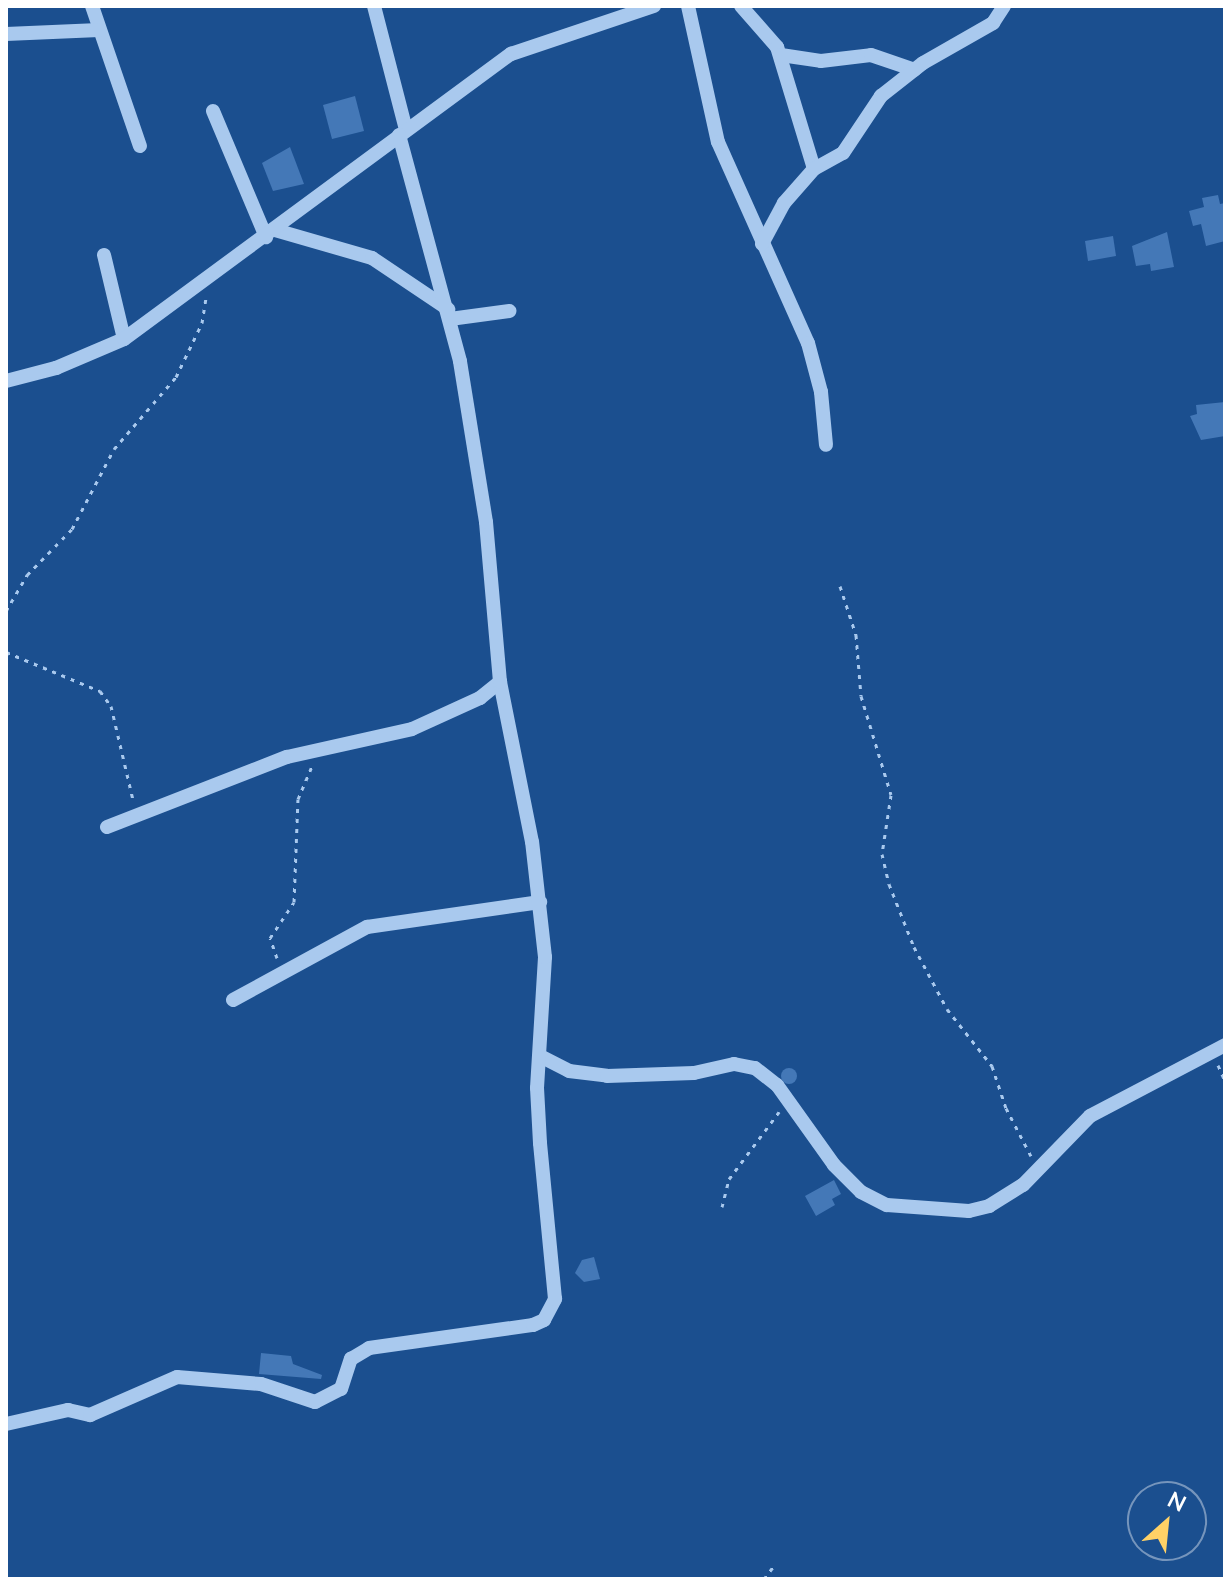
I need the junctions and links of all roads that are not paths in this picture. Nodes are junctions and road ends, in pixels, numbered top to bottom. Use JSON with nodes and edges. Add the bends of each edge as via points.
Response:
{"nodes":[{"id":1,"x":92,"y":6,"type":"edge"},
{"id":2,"x":374,"y":6,"type":"edge"},
{"id":3,"x":654,"y":6,"type":"edge"},
{"id":4,"x":688,"y":6,"type":"edge"},
{"id":5,"x":741,"y":6,"type":"edge"},
{"id":6,"x":1004,"y":6,"type":"edge"},
{"id":7,"x":99,"y":30,"type":"junction"},
{"id":8,"x":6,"y":34,"type":"edge"},
{"id":9,"x":781,"y":55,"type":"junction"},
{"id":10,"x":915,"y":70,"type":"junction"},
{"id":11,"x":213,"y":111,"type":"dead end"},
{"id":12,"x":402,"y":133,"type":"junction"},
{"id":13,"x":140,"y":146,"type":"dead end"},
{"id":14,"x":814,"y":169,"type":"junction"},
{"id":15,"x":270,"y":233,"type":"junction"},
{"id":16,"x":762,"y":244,"type":"junction"},
{"id":17,"x":104,"y":255,"type":"dead end"},
{"id":18,"x":509,"y":311,"type":"dead end"},
{"id":19,"x":449,"y":314,"type":"junction"},
{"id":20,"x":124,"y":339,"type":"junction"},
{"id":21,"x":6,"y":381,"type":"edge"},
{"id":22,"x":826,"y":445,"type":"dead end"},
{"id":23,"x":500,"y":682,"type":"junction"},
{"id":24,"x":107,"y":827,"type":"dead end"},
{"id":25,"x":540,"y":902,"type":"junction"},
{"id":26,"x":233,"y":1000,"type":"dead end"},
{"id":27,"x":1225,"y":1045,"type":"edge"},
{"id":28,"x":540,"y":1056,"type":"junction"},
{"id":29,"x":6,"y":1424,"type":"edge"}],
"edges":[{"from":1,"to":7,"type":"street"},
{"from":2,"to":12,"type":"street"},
{"from":3,"to":12,"type":"street","via":[[511,54]]},
{"from":4,"to":16,"type":"street","via":[[711,120]]},
{"from":5,"to":9,"type":"street"},
{"from":6,"to":10,"type":"street","via":[[993,23]]},
{"from":7,"to":8,"type":"street"},
{"from":7,"to":13,"type":"street"},
{"from":9,"to":10,"type":"street","via":[[821,61],[871,55]]},
{"from":9,"to":14,"type":"street"},
{"from":10,"to":14,"type":"street","via":[[868,110],[843,153]]},
{"from":11,"to":15,"type":"street"},
{"from":12,"to":15,"type":"street"},
{"from":12,"to":19,"type":"street"},
{"from":14,"to":16,"type":"street","via":[[784,203]]},
{"from":15,"to":19,"type":"street","via":[[372,258]]},
{"from":15,"to":20,"type":"street"},
{"from":16,"to":22,"type":"street","via":[[808,343],[821,392]]},
{"from":17,"to":20,"type":"street"},
{"from":18,"to":19,"type":"street"},
{"from":19,"to":23,"type":"street","via":[[486,522]]},
{"from":20,"to":21,"type":"street","via":[[56,368]]},
{"from":23,"to":24,"type":"street","via":[[480,698],[412,729],[262,765]]},
{"from":23,"to":25,"type":"street","via":[[518,755]]},
{"from":25,"to":26,"type":"street","via":[[367,927]]},
{"from":25,"to":28,"type":"street","via":[[545,982]]},
{"from":27,"to":28,"type":"street","via":[[1090,1116],[1007,1196],[978,1209],[887,1205],[847,1181],[788,1099],[764,1073],[745,1065],[607,1076],[569,1071]]},
{"from":28,"to":29,"type":"street","via":[[540,1143],[555,1277],[555,1299],[544,1320],[481,1335],[369,1348],[351,1359],[341,1389],[315,1402],[261,1384],[177,1377],[90,1415],[68,1410]]}]}
